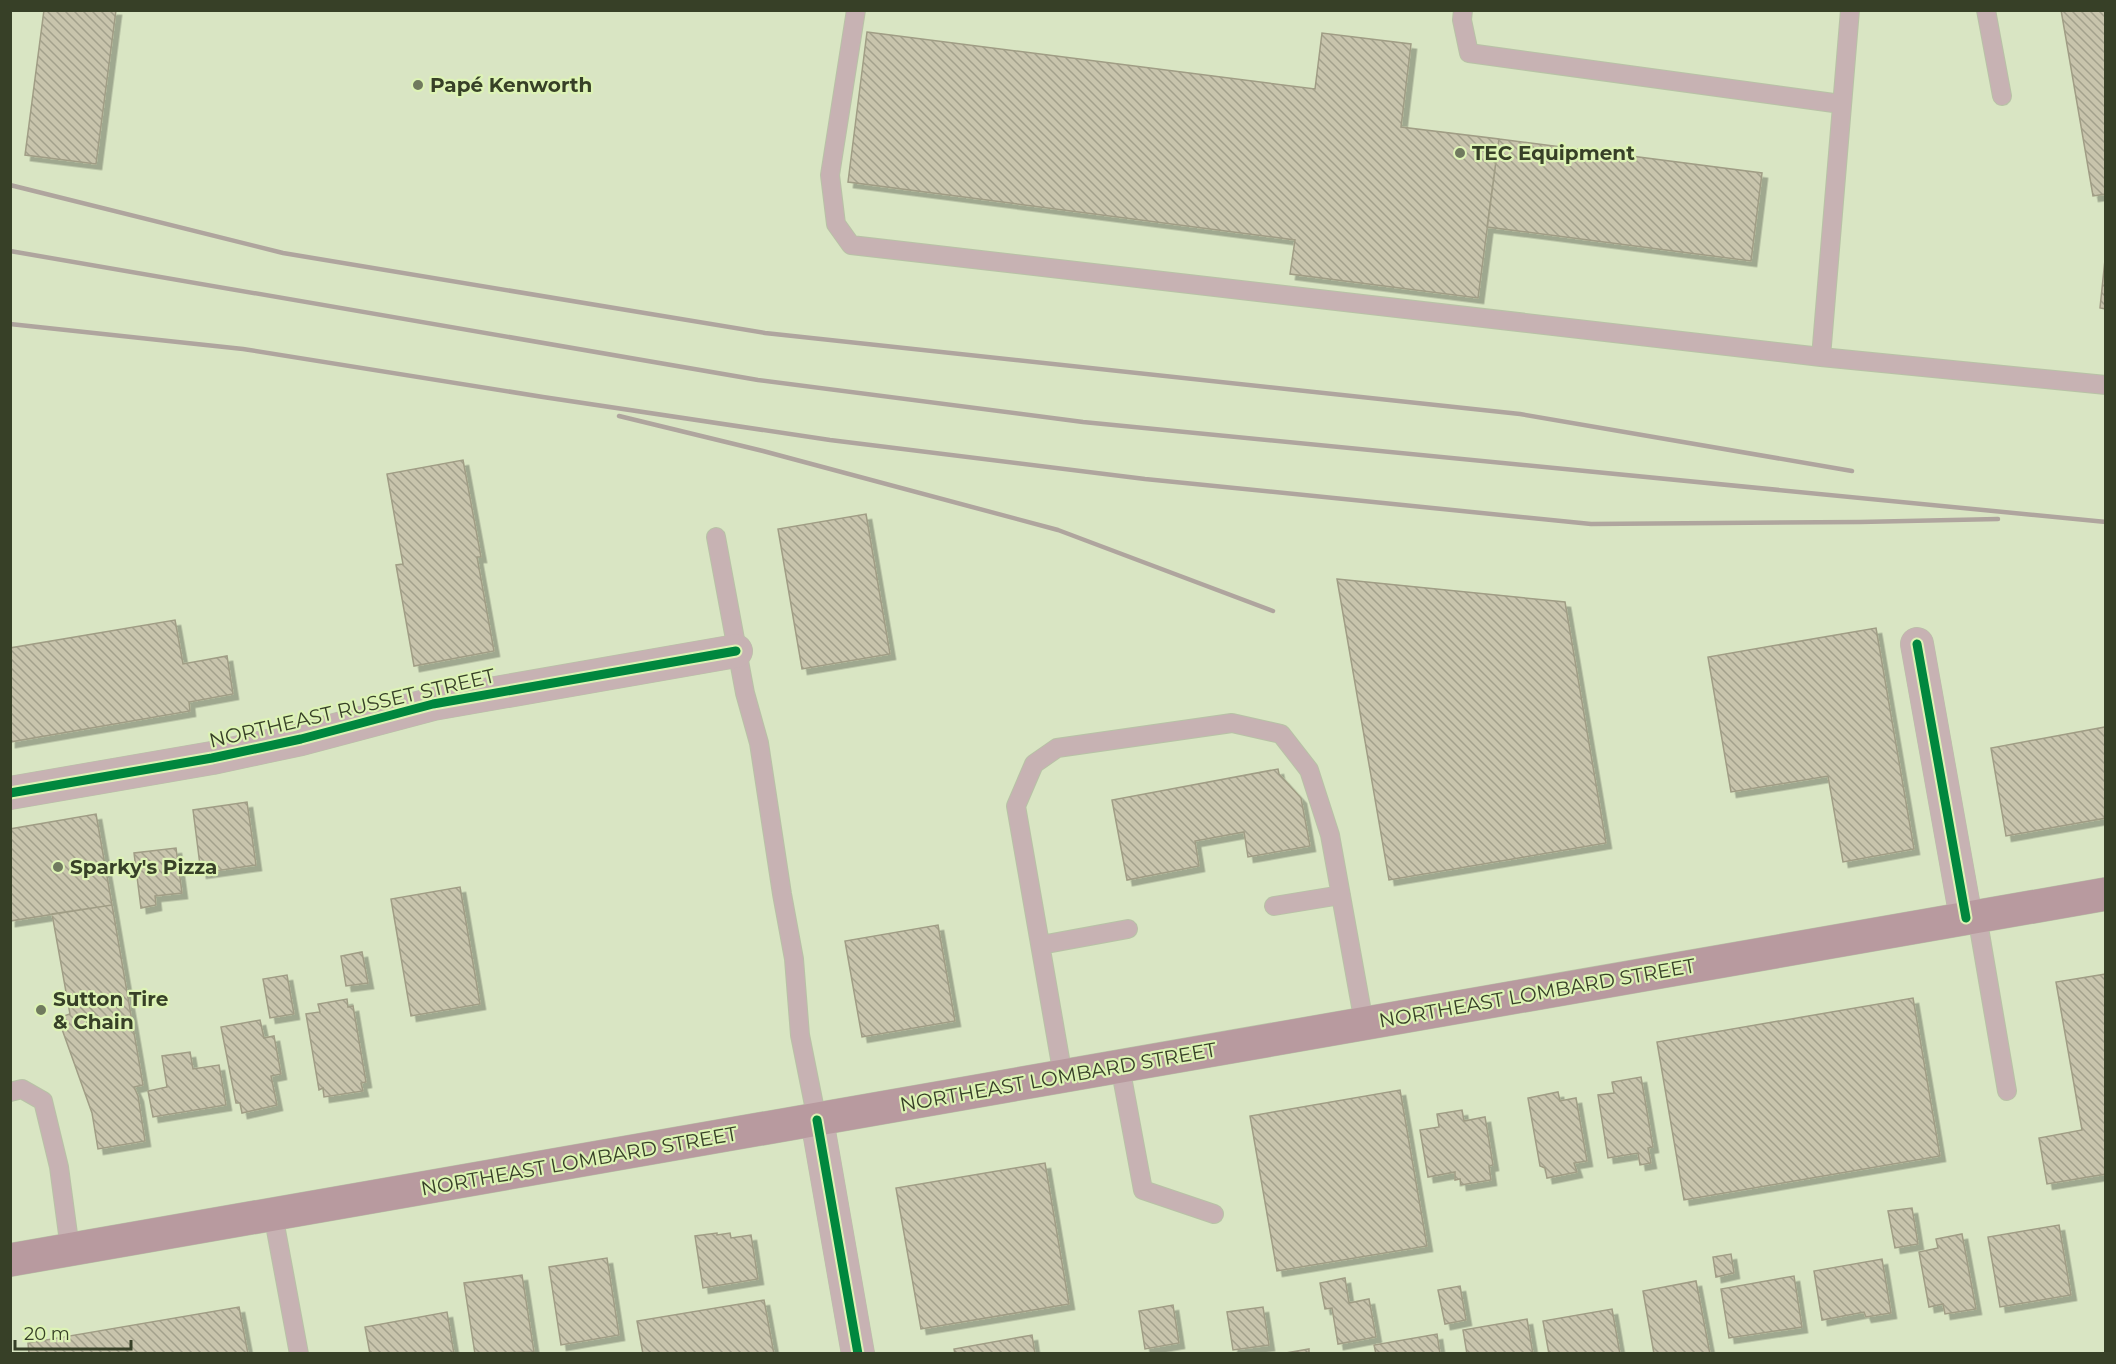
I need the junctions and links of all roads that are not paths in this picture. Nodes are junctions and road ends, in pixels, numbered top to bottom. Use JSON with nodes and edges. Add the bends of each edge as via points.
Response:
{"nodes":[{"id":1,"x":856,"y":10,"type":"edge"},
{"id":2,"x":1464,"y":10,"type":"edge"},
{"id":3,"x":1850,"y":10,"type":"edge"},
{"id":4,"x":1986,"y":10,"type":"edge"},
{"id":5,"x":2002,"y":96,"type":"dead end"},
{"id":6,"x":1841,"y":104,"type":"junction"},
{"id":7,"x":1821,"y":357,"type":"junction"},
{"id":8,"x":2106,"y":385,"type":"edge"},
{"id":9,"x":716,"y":537,"type":"dead end"},
{"id":10,"x":1917,"y":644,"type":"dead end"},
{"id":11,"x":736,"y":651,"type":"junction"},
{"id":12,"x":10,"y":793,"type":"edge"},
{"id":13,"x":2106,"y":894,"type":"edge"},
{"id":14,"x":1341,"y":895,"type":"junction"},
{"id":15,"x":1274,"y":906,"type":"dead end"},
{"id":16,"x":1971,"y":917,"type":"junction"},
{"id":17,"x":1128,"y":929,"type":"dead end"},
{"id":18,"x":1041,"y":945,"type":"junction"},
{"id":19,"x":1364,"y":1023,"type":"junction"},
{"id":20,"x":1120,"y":1066,"type":"junction"},
{"id":21,"x":1063,"y":1076,"type":"junction"},
{"id":22,"x":2007,"y":1091,"type":"dead end"},
{"id":23,"x":10,"y":1092,"type":"edge"},
{"id":24,"x":817,"y":1120,"type":"junction"},
{"id":25,"x":273,"y":1214,"type":"junction"},
{"id":26,"x":1214,"y":1214,"type":"dead end"},
{"id":27,"x":70,"y":1250,"type":"junction"},
{"id":28,"x":10,"y":1260,"type":"edge"},
{"id":29,"x":298,"y":1353,"type":"edge"},
{"id":30,"x":858,"y":1353,"type":"edge"}],
"edges":[{"from":1,"to":7,"type":"lane","via":[[830,175],[836,224],[851,245]]},
{"from":2,"to":6,"type":"lane","via":[[1462,20],[1469,53]]},
{"from":3,"to":6,"type":"lane"},
{"from":4,"to":5,"type":"lane"},
{"from":6,"to":7,"type":"lane"},
{"from":7,"to":8,"type":"lane"},
{"from":9,"to":11,"type":"lane"},
{"from":10,"to":16,"type":"street"},
{"from":11,"to":12,"type":"street","name":"NORTHEAST RUSSET STREET","via":[[433,704],[212,758]]},
{"from":11,"to":24,"type":"lane","via":[[759,743],[794,959],[800,1035]]},
{"from":13,"to":16,"type":"main road","name":"NORTHEAST LOMBARD STREET"},
{"from":14,"to":15,"type":"lane"},
{"from":14,"to":18,"type":"lane","via":[[1330,836],[1309,770],[1281,734],[1232,723],[1057,748],[1034,764],[1016,806]]},
{"from":14,"to":19,"type":"lane"},
{"from":16,"to":19,"type":"main road","name":"NORTHEAST LOMBARD STREET"},
{"from":16,"to":22,"type":"lane"},
{"from":17,"to":18,"type":"lane"},
{"from":18,"to":21,"type":"lane"},
{"from":19,"to":20,"type":"main road","name":"NORTHEAST LOMBARD STREET"},
{"from":20,"to":21,"type":"main road","name":"NORTHEAST LOMBARD STREET"},
{"from":20,"to":26,"type":"lane","via":[[1143,1190]]},
{"from":21,"to":24,"type":"main road","name":"NORTHEAST LOMBARD STREET"},
{"from":23,"to":27,"type":"lane","via":[[22,1089],[43,1101],[59,1167]]},
{"from":24,"to":25,"type":"main road","name":"NORTHEAST LOMBARD STREET"},
{"from":24,"to":30,"type":"street"},
{"from":25,"to":27,"type":"main road","name":"NORTHEAST LOMBARD STREET"},
{"from":25,"to":29,"type":"lane"},
{"from":27,"to":28,"type":"main road","name":"NORTHEAST LOMBARD STREET"}]}
